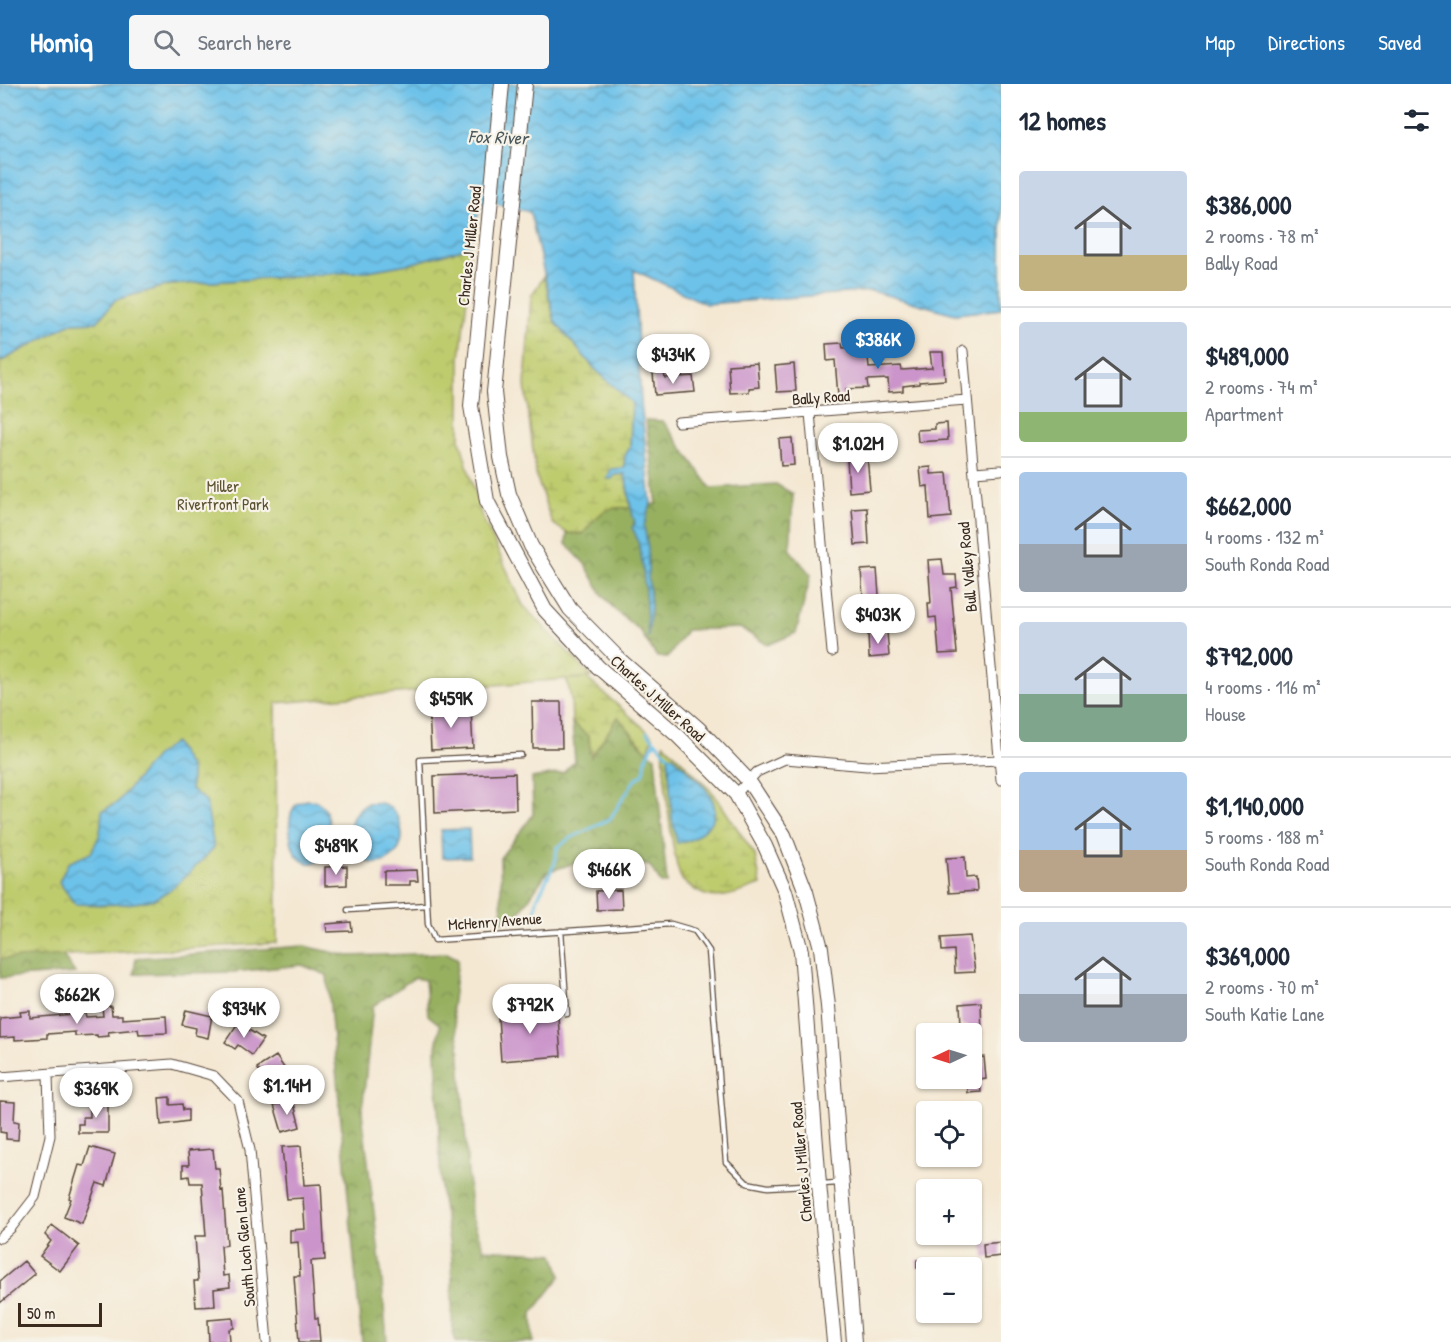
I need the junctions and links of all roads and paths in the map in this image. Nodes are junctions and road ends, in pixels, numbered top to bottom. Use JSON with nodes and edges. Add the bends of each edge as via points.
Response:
{"nodes":[{"id":1,"x":502,"y":84,"type":"edge"},
{"id":2,"x":525,"y":84,"type":"edge"},
{"id":3,"x":963,"y":351,"type":"dead end"},
{"id":4,"x":967,"y":400,"type":"junction"},
{"id":5,"x":810,"y":413,"type":"junction"},
{"id":6,"x":678,"y":422,"type":"dead end"},
{"id":7,"x":1001,"y":470,"type":"edge"},
{"id":8,"x":974,"y":472,"type":"junction"},
{"id":9,"x":832,"y":652,"type":"dead end"},
{"id":10,"x":999,"y":723,"type":"edge"},
{"id":11,"x":521,"y":755,"type":"dead end"},
{"id":12,"x":999,"y":760,"type":"junction"},
{"id":13,"x":748,"y":780,"type":"junction"},
{"id":14,"x":1001,"y":780,"type":"edge"},
{"id":15,"x":736,"y":794,"type":"junction"},
{"id":16,"x":427,"y":905,"type":"junction"},
{"id":17,"x":348,"y":910,"type":"dead end"},
{"id":18,"x":561,"y":931,"type":"junction"},
{"id":19,"x":567,"y":1014,"type":"dead end"},
{"id":20,"x":48,"y":1075,"type":"junction"},
{"id":21,"x":0,"y":1077,"type":"edge"},
{"id":22,"x":841,"y":1183,"type":"junction"},
{"id":23,"x":819,"y":1184,"type":"junction"},
{"id":24,"x":0,"y":1238,"type":"edge"},
{"id":25,"x":267,"y":1342,"type":"edge"},
{"id":26,"x":834,"y":1342,"type":"edge"},
{"id":27,"x":854,"y":1342,"type":"edge"}],
"edges":[{"from":1,"to":15,"type":"street","name":"Charles J Miller Road","via":[[471,406],[487,501],[545,610],[598,667],[678,736]]},
{"from":2,"to":13,"type":"street","name":"Charles J Miller Road","via":[[494,392],[509,494],[531,546],[570,609]]},
{"from":3,"to":4,"type":"street","name":"Bull Valley Road"},
{"from":4,"to":5,"type":"street","name":"Bally Road"},
{"from":4,"to":8,"type":"street","name":"Bull Valley Road"},
{"from":5,"to":6,"type":"street","name":"Bally Road"},
{"from":5,"to":9,"type":"street"},
{"from":7,"to":8,"type":"street"},
{"from":8,"to":10,"type":"street","name":"Bull Valley Road"},
{"from":10,"to":12,"type":"street","name":"Bull Valley Road"},
{"from":11,"to":16,"type":"lane","name":"McHenry Avenue","via":[[420,760]]},
{"from":12,"to":13,"type":"street","via":[[867,766],[785,759]]},
{"from":12,"to":14,"type":"street","name":"Bull Valley Road"},
{"from":13,"to":15,"type":"street"},
{"from":13,"to":22,"type":"street","name":"Charles J Miller Road","via":[[784,835],[806,892],[821,948]]},
{"from":15,"to":23,"type":"street","name":"Charles J Miller Road","via":[[785,891],[801,951]]},
{"from":16,"to":17,"type":"lane"},
{"from":16,"to":18,"type":"lane","name":"McHenry Avenue","via":[[428,924],[435,940]]},
{"from":18,"to":19,"type":"lane"},
{"from":18,"to":23,"type":"lane","name":"McHenry Avenue","via":[[671,924],[695,930],[709,951],[726,1162],[747,1183],[768,1187]]},
{"from":20,"to":21,"type":"street","name":"South Loch Glen Lane"},
{"from":20,"to":24,"type":"street","via":[[51,1136],[35,1197]]},
{"from":20,"to":25,"type":"street","name":"South Loch Glen Lane","via":[[172,1064],[214,1076],[238,1101],[250,1150]]},
{"from":22,"to":23,"type":"lane","name":"McHenry Avenue"},
{"from":22,"to":27,"type":"street","name":"Charles J Miller Road"},
{"from":23,"to":26,"type":"street","name":"Charles J Miller Road"}]}
